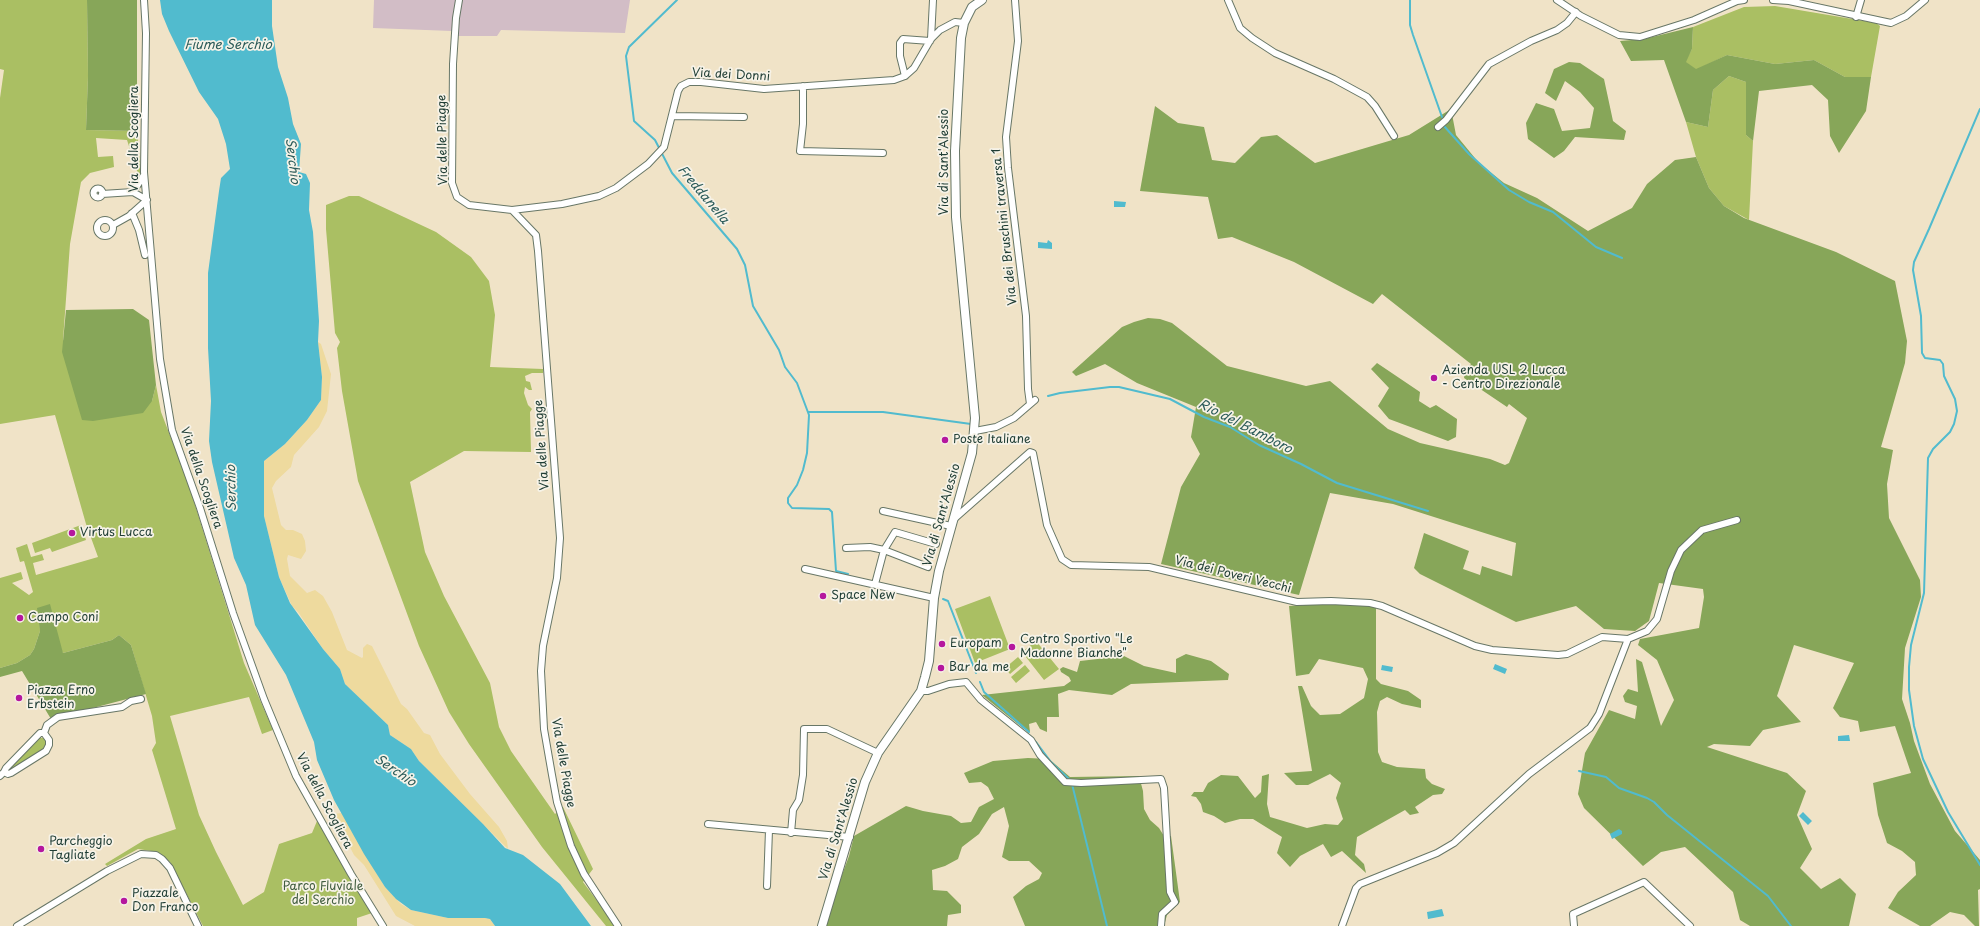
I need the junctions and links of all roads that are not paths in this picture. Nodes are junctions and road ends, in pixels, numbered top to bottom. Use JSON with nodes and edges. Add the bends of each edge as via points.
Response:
{"nodes":[{"id":1,"x":144,"y":0,"type":"edge"},
{"id":2,"x":459,"y":0,"type":"edge"},
{"id":3,"x":933,"y":0,"type":"edge"},
{"id":4,"x":982,"y":0,"type":"edge"},
{"id":5,"x":1016,"y":0,"type":"edge"},
{"id":6,"x":1228,"y":0,"type":"edge"},
{"id":7,"x":1557,"y":0,"type":"edge"},
{"id":8,"x":1744,"y":0,"type":"edge"},
{"id":9,"x":1773,"y":0,"type":"edge"},
{"id":10,"x":1861,"y":0,"type":"edge"},
{"id":11,"x":1925,"y":0,"type":"edge"},
{"id":12,"x":1576,"y":12,"type":"junction"},
{"id":13,"x":1856,"y":16,"type":"junction"},
{"id":14,"x":964,"y":23,"type":"junction"},
{"id":15,"x":930,"y":40,"type":"junction"},
{"id":16,"x":905,"y":76,"type":"junction"},
{"id":17,"x":803,"y":86,"type":"junction"},
{"id":18,"x":672,"y":116,"type":"junction"},
{"id":19,"x":744,"y":117,"type":"dead end"},
{"id":20,"x":1438,"y":127,"type":"dead end"},
{"id":21,"x":1394,"y":136,"type":"dead end"},
{"id":22,"x":883,"y":153,"type":"dead end"},
{"id":23,"x":144,"y":175,"type":"junction"},
{"id":24,"x":133,"y":192,"type":"junction"},
{"id":25,"x":102,"y":194,"type":"dead end"},
{"id":26,"x":139,"y":196,"type":"junction"},
{"id":27,"x":147,"y":200,"type":"junction"},
{"id":28,"x":139,"y":207,"type":"junction"},
{"id":29,"x":512,"y":210,"type":"junction"},
{"id":30,"x":132,"y":213,"type":"junction"},
{"id":31,"x":113,"y":225,"type":"dead end"},
{"id":32,"x":145,"y":255,"type":"dead end"},
{"id":33,"x":975,"y":431,"type":"junction"},
{"id":34,"x":883,"y":511,"type":"dead end"},
{"id":35,"x":1737,"y":520,"type":"dead end"},
{"id":36,"x":952,"y":523,"type":"junction"},
{"id":37,"x":936,"y":544,"type":"dead end"},
{"id":38,"x":846,"y":548,"type":"dead end"},
{"id":39,"x":884,"y":550,"type":"junction"},
{"id":40,"x":928,"y":567,"type":"dead end"},
{"id":41,"x":805,"y":569,"type":"dead end"},
{"id":42,"x":875,"y":584,"type":"junction"},
{"id":43,"x":934,"y":598,"type":"junction"},
{"id":44,"x":1628,"y":639,"type":"junction"},
{"id":45,"x":921,"y":691,"type":"junction"},
{"id":46,"x":141,"y":699,"type":"dead end"},
{"id":47,"x":44,"y":733,"type":"junction"},
{"id":48,"x":878,"y":753,"type":"junction"},
{"id":49,"x":1,"y":775,"type":"edge"},
{"id":50,"x":708,"y":824,"type":"dead end"},
{"id":51,"x":769,"y":830,"type":"junction"},
{"id":52,"x":791,"y":832,"type":"junction"},
{"id":53,"x":850,"y":837,"type":"junction"},
{"id":54,"x":767,"y":886,"type":"dead end"},
{"id":55,"x":17,"y":926,"type":"edge"},
{"id":56,"x":198,"y":926,"type":"edge"},
{"id":57,"x":383,"y":926,"type":"edge"},
{"id":58,"x":618,"y":926,"type":"edge"},
{"id":59,"x":822,"y":926,"type":"edge"},
{"id":60,"x":1161,"y":926,"type":"edge"},
{"id":61,"x":1342,"y":926,"type":"edge"},
{"id":62,"x":1574,"y":926,"type":"edge"},
{"id":63,"x":1690,"y":926,"type":"edge"}],
"edges":[{"from":1,"to":23,"type":"street","name":"Via della Scogliera"},
{"from":2,"to":29,"type":"street","name":"Via delle Piagge","via":[[453,64],[452,183],[457,197],[469,204]]},
{"from":3,"to":15,"type":"street"},
{"from":4,"to":14,"type":"street","name":"Via di Sant'Alessio","via":[[972,7]]},
{"from":5,"to":33,"type":"street","name":"Via dei Bruschini traversa 1","via":[[1018,41],[1006,137],[1026,316],[1028,389],[1032,402],[1014,418],[996,427]]},
{"from":6,"to":21,"type":"street","via":[[1240,28],[1250,37],[1275,54],[1334,79],[1366,97],[1375,106]]},
{"from":7,"to":12,"type":"street"},
{"from":8,"to":12,"type":"street","via":[[1694,20],[1640,37],[1619,35]]},
{"from":9,"to":13,"type":"street","via":[[1789,1]]},
{"from":10,"to":13,"type":"street"},
{"from":11,"to":13,"type":"street","via":[[1906,16],[1891,23]]},
{"from":12,"to":20,"type":"street","via":[[1557,30],[1489,64]]},
{"from":14,"to":15,"type":"street","via":[[948,24]]},
{"from":14,"to":33,"type":"street","name":"Via di Sant'Alessio","via":[[959,67],[954,183]]},
{"from":15,"to":16,"type":"street","via":[[914,68]]},
{"from":15,"to":16,"type":"street","via":[[903,40],[900,43]]},
{"from":16,"to":17,"type":"street","name":"Via dei Donni","via":[[894,80]]},
{"from":17,"to":18,"type":"street","name":"Via dei Donni","via":[[764,89],[688,82],[678,91]]},
{"from":17,"to":22,"type":"street","via":[[804,124],[800,151]]},
{"from":18,"to":19,"type":"street"},
{"from":18,"to":29,"type":"street","name":"Via dei Donni","via":[[664,147],[658,155],[616,188],[599,196],[562,204]]},
{"from":23,"to":24,"type":"street"},
{"from":23,"to":27,"type":"street","name":"Via della Scogliera"},
{"from":24,"to":25,"type":"street"},
{"from":24,"to":26,"type":"street"},
{"from":26,"to":27,"type":"street"},
{"from":26,"to":28,"type":"street"},
{"from":27,"to":28,"type":"street"},
{"from":27,"to":57,"type":"street","name":"Via della Scogliera","via":[[160,359],[172,430],[251,663],[296,776]]},
{"from":28,"to":30,"type":"street"},
{"from":29,"to":58,"type":"street","name":"Via delle Piagge","via":[[536,235],[560,538],[557,578],[543,646],[541,671],[544,729],[557,802],[571,846],[584,874]]},
{"from":30,"to":31,"type":"street"},
{"from":30,"to":32,"type":"street"},
{"from":33,"to":36,"type":"street","name":"Via di Sant'Alessio","via":[[969,464]]},
{"from":34,"to":36,"type":"street"},
{"from":35,"to":44,"type":"street","via":[[1702,530],[1681,550],[1670,571],[1657,619],[1647,630]]},
{"from":36,"to":43,"type":"street","name":"Via di Sant'Alessio"},
{"from":36,"to":44,"type":"street","name":"Via dei Poveri Vecchi","via":[[1030,452],[1033,453],[1047,525],[1062,558],[1070,565],[1148,566],[1297,602],[1370,603],[1475,646],[1492,650],[1558,655],[1567,654],[1602,637]]},
{"from":37,"to":39,"type":"street","via":[[895,532]]},
{"from":38,"to":39,"type":"street","via":[[870,547]]},
{"from":39,"to":40,"type":"street"},
{"from":39,"to":42,"type":"street"},
{"from":41,"to":42,"type":"street"},
{"from":42,"to":43,"type":"street"},
{"from":43,"to":45,"type":"street","name":"Via di Sant'Alessio","via":[[929,661]]},
{"from":44,"to":61,"type":"street","via":[[1599,714],[1590,728],[1529,774],[1454,843],[1437,854],[1360,884],[1356,888]]},
{"from":45,"to":48,"type":"street","name":"Via di Sant'Alessio"},
{"from":45,"to":60,"type":"street","via":[[966,682],[981,700],[1031,740],[1040,755],[1065,782],[1161,779],[1164,788],[1170,892],[1175,902],[1162,914]]},
{"from":46,"to":47,"type":"street","via":[[131,701],[122,707],[58,717],[47,725]]},
{"from":47,"to":49,"type":"street","via":[[40,733]]},
{"from":47,"to":49,"type":"street","via":[[49,740],[46,751],[11,773]]},
{"from":48,"to":52,"type":"street","via":[[827,729],[804,729],[802,781],[799,800],[793,810]]},
{"from":48,"to":53,"type":"street","name":"Via di Sant'Alessio","via":[[866,782]]},
{"from":50,"to":51,"type":"street"},
{"from":51,"to":52,"type":"street"},
{"from":51,"to":54,"type":"street"},
{"from":52,"to":53,"type":"street"},
{"from":53,"to":59,"type":"street","name":"Via di Sant'Alessio"},
{"from":55,"to":56,"type":"street","via":[[107,871],[141,854],[156,855],[170,868]]},
{"from":62,"to":63,"type":"street","via":[[1573,914],[1644,882]]}]}
